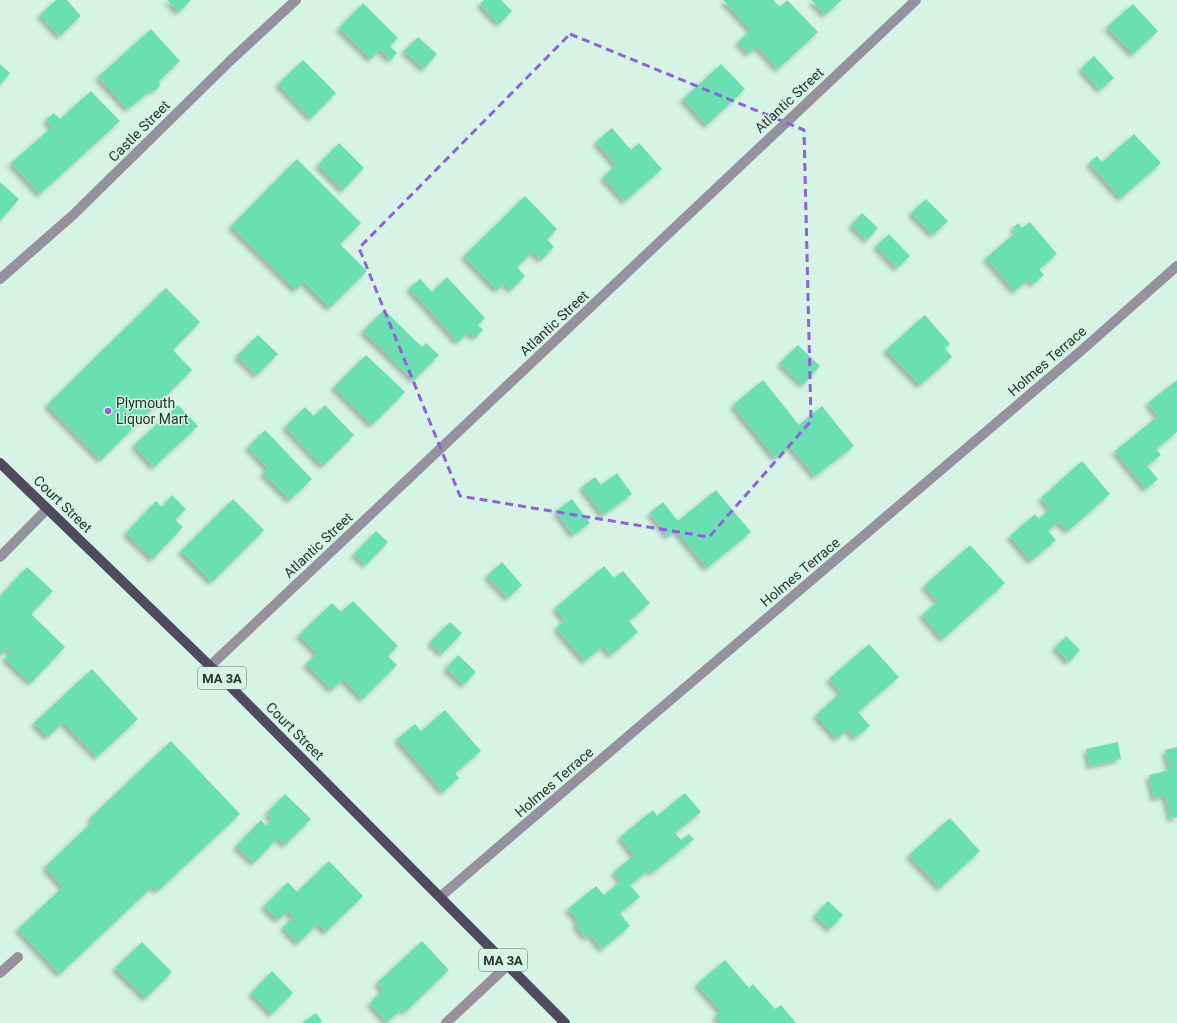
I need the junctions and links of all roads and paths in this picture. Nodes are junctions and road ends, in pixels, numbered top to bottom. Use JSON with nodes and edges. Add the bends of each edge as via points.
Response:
{"nodes":[{"id":1,"x":296,"y":0,"type":"edge"},
{"id":2,"x":916,"y":0,"type":"edge"},
{"id":3,"x":1177,"y":266,"type":"edge"},
{"id":4,"x":0,"y":279,"type":"edge"},
{"id":5,"x":0,"y":463,"type":"edge"},
{"id":6,"x":47,"y":509,"type":"junction"},
{"id":7,"x":0,"y":557,"type":"edge"},
{"id":8,"x":210,"y":666,"type":"junction"},
{"id":9,"x":440,"y":897,"type":"junction"},
{"id":10,"x":18,"y":957,"type":"dead end"},
{"id":11,"x":508,"y":965,"type":"junction"},
{"id":12,"x":0,"y":974,"type":"edge"},
{"id":13,"x":446,"y":1023,"type":"edge"},
{"id":14,"x":565,"y":1023,"type":"edge"}],
"edges":[{"from":1,"to":4,"type":"street","name":"Castle Street","via":[[73,215]]},
{"from":2,"to":8,"type":"street","name":"Atlantic Street"},
{"from":3,"to":9,"type":"street","name":"Holmes Terrace"},
{"from":5,"to":6,"type":"main road","name":"Court Street","number":"MA 3A"},
{"from":6,"to":7,"type":"street"},
{"from":6,"to":8,"type":"main road","name":"Court Street","number":"MA 3A"},
{"from":8,"to":9,"type":"main road","name":"Court Street","number":"MA 3A"},
{"from":9,"to":11,"type":"main road","name":"Court Street","number":"MA 3A"},
{"from":10,"to":12,"type":"street"},
{"from":11,"to":13,"type":"street"},
{"from":11,"to":14,"type":"main road","name":"Court Street","number":"MA 3A"}]}
